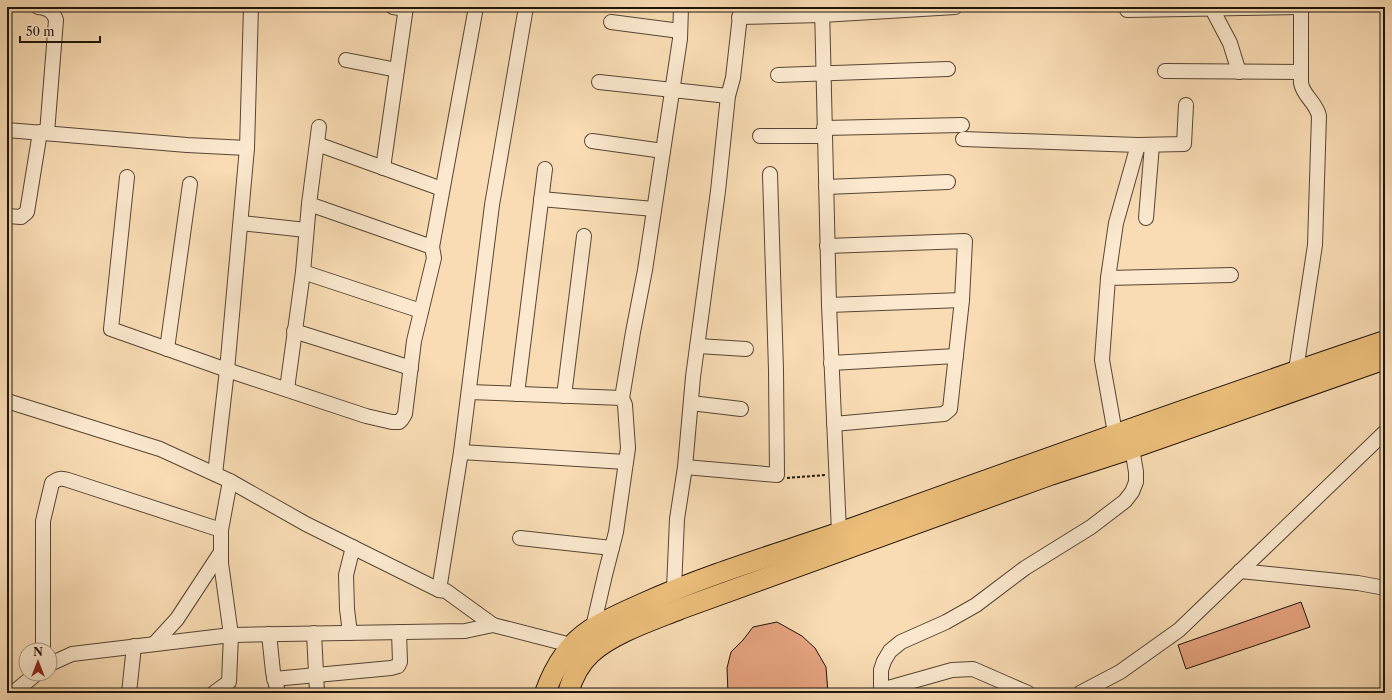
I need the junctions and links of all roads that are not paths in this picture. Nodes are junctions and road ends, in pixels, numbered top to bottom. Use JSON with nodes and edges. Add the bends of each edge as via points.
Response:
{"nodes":[{"id":1,"x":38,"y":7,"type":"edge"},
{"id":2,"x":251,"y":7,"type":"edge"},
{"id":3,"x":476,"y":7,"type":"edge"},
{"id":4,"x":526,"y":7,"type":"edge"},
{"id":5,"x":681,"y":7,"type":"edge"},
{"id":6,"x":955,"y":7,"type":"edge"},
{"id":7,"x":1301,"y":7,"type":"edge"},
{"id":8,"x":401,"y":8,"type":"edge"},
{"id":9,"x":1211,"y":8,"type":"edge"},
{"id":10,"x":1127,"y":10,"type":"dead end"},
{"id":11,"x":822,"y":11,"type":"edge"},
{"id":12,"x":740,"y":12,"type":"edge"},
{"id":13,"x":611,"y":22,"type":"dead end"},
{"id":14,"x":680,"y":31,"type":"junction"},
{"id":15,"x":346,"y":60,"type":"dead end"},
{"id":16,"x":948,"y":69,"type":"dead end"},
{"id":17,"x":397,"y":70,"type":"junction"},
{"id":18,"x":1165,"y":71,"type":"dead end"},
{"id":19,"x":1239,"y":72,"type":"junction"},
{"id":20,"x":1301,"y":72,"type":"junction"},
{"id":21,"x":824,"y":73,"type":"junction"},
{"id":22,"x":778,"y":76,"type":"dead end"},
{"id":23,"x":599,"y":82,"type":"dead end"},
{"id":24,"x":672,"y":91,"type":"junction"},
{"id":25,"x":728,"y":96,"type":"junction"},
{"id":26,"x":1186,"y":105,"type":"dead end"},
{"id":27,"x":962,"y":125,"type":"dead end"},
{"id":28,"x":319,"y":127,"type":"dead end"},
{"id":29,"x":7,"y":130,"type":"edge"},
{"id":30,"x":43,"y":132,"type":"junction"},
{"id":31,"x":824,"y":132,"type":"junction"},
{"id":32,"x":760,"y":136,"type":"dead end"},
{"id":33,"x":963,"y":139,"type":"dead end"},
{"id":34,"x":592,"y":142,"type":"dead end"},
{"id":35,"x":317,"y":144,"type":"junction"},
{"id":36,"x":1138,"y":145,"type":"junction"},
{"id":37,"x":1152,"y":145,"type":"junction"},
{"id":38,"x":247,"y":148,"type":"junction"},
{"id":39,"x":663,"y":150,"type":"junction"},
{"id":40,"x":383,"y":168,"type":"junction"},
{"id":41,"x":545,"y":169,"type":"dead end"},
{"id":42,"x":770,"y":174,"type":"dead end"},
{"id":43,"x":127,"y":177,"type":"dead end"},
{"id":44,"x":948,"y":182,"type":"dead end"},
{"id":45,"x":190,"y":184,"type":"dead end"},
{"id":46,"x":826,"y":187,"type":"junction"},
{"id":47,"x":442,"y":189,"type":"junction"},
{"id":48,"x":541,"y":199,"type":"junction"},
{"id":49,"x":309,"y":204,"type":"junction"},
{"id":50,"x":654,"y":209,"type":"junction"},
{"id":51,"x":7,"y":216,"type":"edge"},
{"id":52,"x":1146,"y":218,"type":"dead end"},
{"id":53,"x":241,"y":223,"type":"junction"},
{"id":54,"x":306,"y":230,"type":"junction"},
{"id":55,"x":584,"y":236,"type":"dead end"},
{"id":56,"x":827,"y":246,"type":"junction"},
{"id":57,"x":432,"y":247,"type":"junction"},
{"id":58,"x":303,"y":272,"type":"junction"},
{"id":59,"x":1231,"y":275,"type":"dead end"},
{"id":60,"x":1108,"y":278,"type":"junction"},
{"id":61,"x":962,"y":300,"type":"junction"},
{"id":62,"x":829,"y":305,"type":"junction"},
{"id":63,"x":421,"y":311,"type":"junction"},
{"id":64,"x":294,"y":331,"type":"junction"},
{"id":65,"x":1385,"y":340,"type":"edge"},
{"id":66,"x":698,"y":346,"type":"junction"},
{"id":67,"x":167,"y":349,"type":"junction"},
{"id":68,"x":746,"y":349,"type":"dead end"},
{"id":69,"x":956,"y":356,"type":"junction"},
{"id":70,"x":1385,"y":359,"type":"edge"},
{"id":71,"x":831,"y":363,"type":"junction"},
{"id":72,"x":411,"y":368,"type":"junction"},
{"id":73,"x":227,"y":370,"type":"junction"},
{"id":74,"x":1296,"y":370,"type":"junction"},
{"id":75,"x":287,"y":389,"type":"junction"},
{"id":76,"x":469,"y":392,"type":"junction"},
{"id":77,"x":517,"y":394,"type":"junction"},
{"id":78,"x":564,"y":396,"type":"junction"},
{"id":79,"x":622,"y":398,"type":"junction"},
{"id":80,"x":7,"y":401,"type":"edge"},
{"id":81,"x":691,"y":403,"type":"junction"},
{"id":82,"x":740,"y":409,"type":"dead end"},
{"id":83,"x":834,"y":424,"type":"junction"},
{"id":84,"x":1385,"y":432,"type":"edge"},
{"id":85,"x":1114,"y":433,"type":"junction"},
{"id":86,"x":1127,"y":450,"type":"junction"},
{"id":87,"x":461,"y":452,"type":"junction"},
{"id":88,"x":626,"y":462,"type":"junction"},
{"id":89,"x":685,"y":467,"type":"junction"},
{"id":90,"x":215,"y":474,"type":"junction"},
{"id":91,"x":230,"y":481,"type":"junction"},
{"id":92,"x":221,"y":530,"type":"junction"},
{"id":93,"x":839,"y":532,"type":"junction"},
{"id":94,"x":520,"y":538,"type":"dead end"},
{"id":95,"x":353,"y":546,"type":"junction"},
{"id":96,"x":612,"y":548,"type":"junction"},
{"id":97,"x":221,"y":552,"type":"junction"},
{"id":98,"x":1240,"y":571,"type":"junction"},
{"id":99,"x":1385,"y":588,"type":"edge"},
{"id":100,"x":674,"y":589,"type":"junction"},
{"id":101,"x":440,"y":590,"type":"junction"},
{"id":102,"x":493,"y":625,"type":"junction"},
{"id":103,"x":593,"y":627,"type":"junction"},
{"id":104,"x":399,"y":632,"type":"junction"},
{"id":105,"x":314,"y":633,"type":"junction"},
{"id":106,"x":350,"y":633,"type":"junction"},
{"id":107,"x":269,"y":634,"type":"junction"},
{"id":108,"x":231,"y":635,"type":"junction"},
{"id":109,"x":43,"y":642,"type":"edge"},
{"id":110,"x":155,"y":643,"type":"junction"},
{"id":111,"x":572,"y":645,"type":"junction"},
{"id":112,"x":134,"y":646,"type":"junction"},
{"id":113,"x":591,"y":653,"type":"junction"},
{"id":114,"x":58,"y":660,"type":"edge"},
{"id":115,"x":317,"y":674,"type":"junction"},
{"id":116,"x":274,"y":679,"type":"junction"},
{"id":117,"x":27,"y":682,"type":"edge"},
{"id":118,"x":229,"y":688,"type":"edge"},
{"id":119,"x":881,"y":691,"type":"edge"},
{"id":120,"x":14,"y":693,"type":"edge"},
{"id":121,"x":129,"y":693,"type":"edge"},
{"id":122,"x":214,"y":693,"type":"edge"},
{"id":123,"x":278,"y":693,"type":"edge"},
{"id":124,"x":317,"y":693,"type":"edge"},
{"id":125,"x":545,"y":693,"type":"edge"},
{"id":126,"x":568,"y":693,"type":"edge"},
{"id":127,"x":1028,"y":693,"type":"edge"},
{"id":128,"x":1080,"y":693,"type":"edge"}],
"edges":[{"from":1,"to":30,"type":"street","via":[[52,11],[56,20]]},
{"from":2,"to":38,"type":"street"},
{"from":3,"to":47,"type":"street"},
{"from":4,"to":76,"type":"street","via":[[492,205]]},
{"from":5,"to":14,"type":"street"},
{"from":6,"to":11,"type":"street"},
{"from":7,"to":9,"type":"street"},
{"from":7,"to":20,"type":"street"},
{"from":8,"to":17,"type":"street"},
{"from":9,"to":10,"type":"street"},
{"from":9,"to":19,"type":"street","via":[[1230,43]]},
{"from":11,"to":12,"type":"street"},
{"from":11,"to":21,"type":"street"},
{"from":12,"to":25,"type":"street","via":[[733,78]]},
{"from":13,"to":14,"type":"street"},
{"from":14,"to":24,"type":"street"},
{"from":15,"to":17,"type":"street"},
{"from":16,"to":21,"type":"street"},
{"from":17,"to":40,"type":"street"},
{"from":18,"to":19,"type":"street"},
{"from":19,"to":20,"type":"street"},
{"from":20,"to":74,"type":"street","via":[[1302,89],[1316,106],[1319,116],[1315,245]]},
{"from":21,"to":22,"type":"street"},
{"from":21,"to":31,"type":"street"},
{"from":23,"to":24,"type":"street"},
{"from":24,"to":25,"type":"street"},
{"from":24,"to":39,"type":"street"},
{"from":25,"to":66,"type":"street"},
{"from":26,"to":37,"type":"street","via":[[1184,144]]},
{"from":27,"to":31,"type":"street"},
{"from":28,"to":35,"type":"street"},
{"from":29,"to":30,"type":"street"},
{"from":30,"to":38,"type":"street"},
{"from":30,"to":51,"type":"street","via":[[27,212],[21,217]]},
{"from":31,"to":32,"type":"street"},
{"from":31,"to":46,"type":"street"},
{"from":33,"to":36,"type":"street"},
{"from":34,"to":39,"type":"street"},
{"from":35,"to":40,"type":"street"},
{"from":35,"to":49,"type":"street"},
{"from":36,"to":37,"type":"street"},
{"from":36,"to":60,"type":"street","via":[[1116,223]]},
{"from":37,"to":52,"type":"street"},
{"from":38,"to":53,"type":"street"},
{"from":39,"to":50,"type":"street"},
{"from":40,"to":47,"type":"street"},
{"from":41,"to":48,"type":"street"},
{"from":42,"to":89,"type":"street","via":[[777,475]]},
{"from":43,"to":67,"type":"street","via":[[111,329]]},
{"from":44,"to":46,"type":"street"},
{"from":45,"to":67,"type":"street"},
{"from":46,"to":56,"type":"street"},
{"from":47,"to":57,"type":"street"},
{"from":48,"to":50,"type":"street"},
{"from":48,"to":77,"type":"street"},
{"from":49,"to":54,"type":"street"},
{"from":49,"to":57,"type":"street"},
{"from":50,"to":79,"type":"street"},
{"from":53,"to":54,"type":"street"},
{"from":53,"to":73,"type":"street"},
{"from":54,"to":58,"type":"street"},
{"from":55,"to":78,"type":"street"},
{"from":56,"to":61,"type":"street","via":[[965,241]]},
{"from":56,"to":62,"type":"street"},
{"from":57,"to":63,"type":"street","via":[[434,258]]},
{"from":58,"to":63,"type":"street"},
{"from":58,"to":64,"type":"street"},
{"from":59,"to":60,"type":"street"},
{"from":60,"to":85,"type":"street","via":[[1102,360]]},
{"from":61,"to":62,"type":"street"},
{"from":61,"to":69,"type":"street"},
{"from":62,"to":71,"type":"street"},
{"from":63,"to":72,"type":"street"},
{"from":64,"to":72,"type":"street"},
{"from":64,"to":75,"type":"street"},
{"from":65,"to":74,"type":"highway"},
{"from":66,"to":68,"type":"street"},
{"from":66,"to":81,"type":"street"},
{"from":67,"to":73,"type":"street"},
{"from":69,"to":71,"type":"street"},
{"from":69,"to":83,"type":"street","via":[[950,409],[944,414]]},
{"from":70,"to":86,"type":"highway"},
{"from":71,"to":83,"type":"street"},
{"from":72,"to":75,"type":"street","via":[[405,414],[399,422],[366,416]]},
{"from":73,"to":75,"type":"street"},
{"from":73,"to":90,"type":"street"},
{"from":74,"to":85,"type":"highway"},
{"from":76,"to":77,"type":"street"},
{"from":76,"to":87,"type":"street"},
{"from":77,"to":78,"type":"street"},
{"from":78,"to":79,"type":"street"},
{"from":79,"to":88,"type":"street","via":[[625,405],[628,448]]},
{"from":80,"to":90,"type":"street","via":[[160,449]]},
{"from":81,"to":82,"type":"street"},
{"from":81,"to":89,"type":"street"},
{"from":83,"to":93,"type":"street"},
{"from":84,"to":98,"type":"street"},
{"from":85,"to":86,"type":"street"},
{"from":85,"to":93,"type":"highway"},
{"from":86,"to":113,"type":"highway","via":[[1050,475],[680,609],[634,628]]},
{"from":86,"to":119,"type":"street","via":[[1136,472],[1136,482],[1125,501],[1091,527],[1025,568],[976,605],[901,642],[884,660],[881,670]]},
{"from":87,"to":88,"type":"street"},
{"from":87,"to":101,"type":"street"},
{"from":88,"to":96,"type":"street"},
{"from":89,"to":100,"type":"street","via":[[677,520]]},
{"from":90,"to":91,"type":"street"},
{"from":91,"to":92,"type":"street"},
{"from":91,"to":95,"type":"street","via":[[306,524]]},
{"from":92,"to":97,"type":"street"},
{"from":92,"to":109,"type":"street","via":[[68,480],[56,480],[52,483],[43,520]]},
{"from":93,"to":100,"type":"highway"},
{"from":94,"to":96,"type":"street"},
{"from":95,"to":101,"type":"street"},
{"from":95,"to":106,"type":"street","via":[[346,575]]},
{"from":96,"to":103,"type":"street"},
{"from":97,"to":108,"type":"street"},
{"from":97,"to":110,"type":"street","via":[[177,619]]},
{"from":98,"to":99,"type":"street"},
{"from":98,"to":128,"type":"street","via":[[1179,630],[1120,672]]},
{"from":100,"to":103,"type":"highway"},
{"from":101,"to":102,"type":"street","via":[[446,591]]},
{"from":102,"to":104,"type":"street","via":[[464,631]]},
{"from":102,"to":111,"type":"street"},
{"from":103,"to":111,"type":"highway"},
{"from":104,"to":106,"type":"street"},
{"from":104,"to":115,"type":"street","via":[[398,666]]},
{"from":105,"to":106,"type":"street"},
{"from":105,"to":107,"type":"street"},
{"from":105,"to":115,"type":"street"},
{"from":107,"to":108,"type":"street"},
{"from":107,"to":116,"type":"street"},
{"from":108,"to":110,"type":"street"},
{"from":108,"to":118,"type":"street"},
{"from":110,"to":112,"type":"street"},
{"from":111,"to":113,"type":"street"},
{"from":111,"to":125,"type":"highway","via":[[558,664]]},
{"from":112,"to":114,"type":"street","via":[[72,654]]},
{"from":112,"to":121,"type":"street"},
{"from":113,"to":126,"type":"highway","via":[[580,668]]},
{"from":115,"to":116,"type":"street"},
{"from":115,"to":124,"type":"street"},
{"from":116,"to":123,"type":"street"},
{"from":117,"to":120,"type":"street"},
{"from":118,"to":122,"type":"street"},
{"from":119,"to":127,"type":"street","via":[[952,670],[973,669]]}]}
